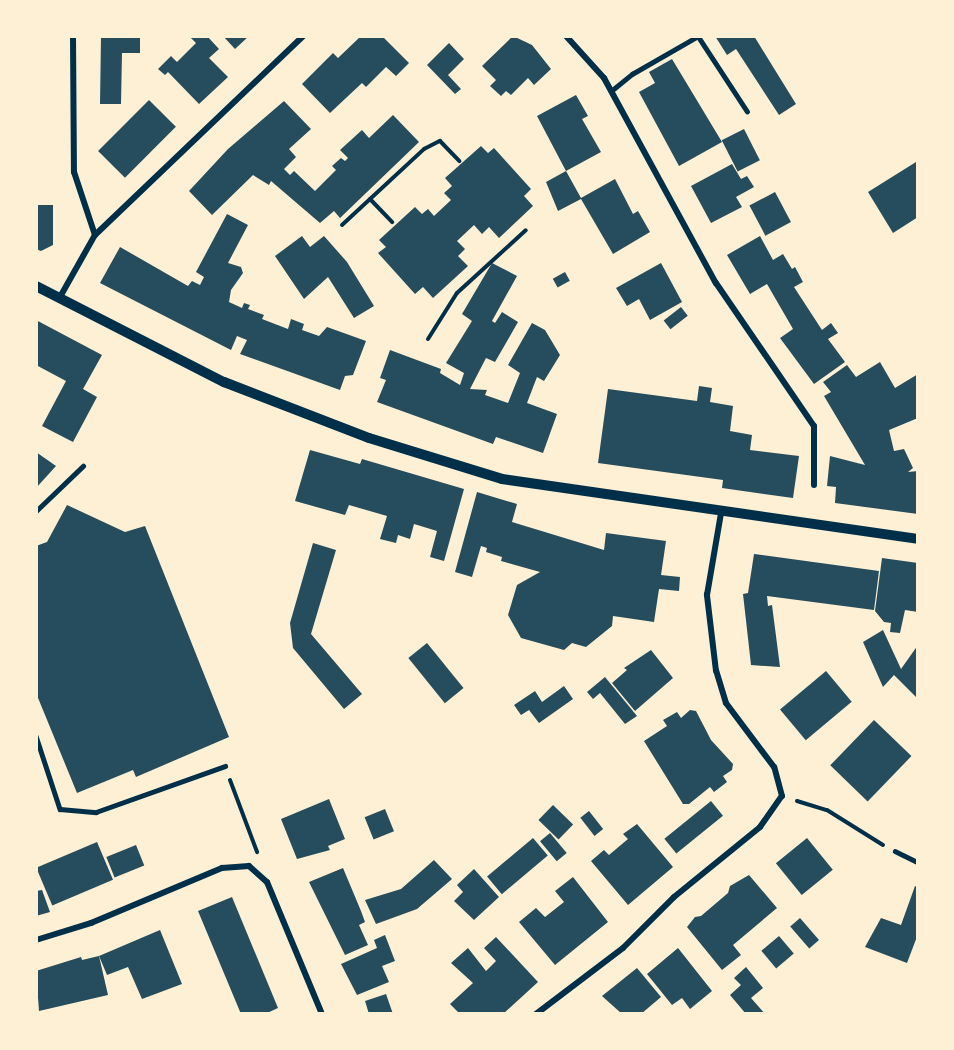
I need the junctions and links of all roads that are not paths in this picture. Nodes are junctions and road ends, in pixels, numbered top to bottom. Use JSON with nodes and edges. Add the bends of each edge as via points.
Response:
{"nodes":[{"id":1,"x":74,"y":36,"type":"edge"},
{"id":2,"x":303,"y":36,"type":"edge"},
{"id":3,"x":566,"y":36,"type":"edge"},
{"id":4,"x":611,"y":91,"type":"junction"},
{"id":5,"x":747,"y":111,"type":"dead end"},
{"id":6,"x":95,"y":235,"type":"junction"},
{"id":7,"x":36,"y":286,"type":"edge"},
{"id":8,"x":60,"y":297,"type":"junction"},
{"id":9,"x":83,"y":466,"type":"dead end"},
{"id":10,"x":814,"y":485,"type":"dead end"},
{"id":11,"x":36,"y":511,"type":"edge"},
{"id":12,"x":721,"y":513,"type":"junction"},
{"id":13,"x":918,"y":539,"type":"edge"},
{"id":14,"x":36,"y":736,"type":"edge"},
{"id":15,"x":225,"y":766,"type":"road end"},
{"id":16,"x":894,"y":851,"type":"road end"},
{"id":17,"x":918,"y":862,"type":"edge"},
{"id":18,"x":36,"y":940,"type":"edge"},
{"id":19,"x":322,"y":1014,"type":"edge"},
{"id":20,"x":536,"y":1014,"type":"edge"}],
"edges":[{"from":1,"to":6,"type":"street","via":[[74,172]]},
{"from":2,"to":6,"type":"street"},
{"from":3,"to":4,"type":"street"},
{"from":4,"to":5,"type":"lane","via":[[632,74],[698,36]]},
{"from":4,"to":10,"type":"street","via":[[717,283],[814,426]]},
{"from":6,"to":8,"type":"street"},
{"from":7,"to":8,"type":"street"},
{"from":8,"to":12,"type":"street","via":[[224,382],[369,438],[502,479]]},
{"from":9,"to":11,"type":"lane"},
{"from":12,"to":13,"type":"street"},
{"from":12,"to":20,"type":"street","via":[[707,594],[716,671],[726,703],[774,767],[782,796],[760,827],[674,897],[599,968]]},
{"from":14,"to":15,"type":"lane","via":[[60,809],[96,812]]},
{"from":16,"to":17,"type":"lane"},
{"from":18,"to":19,"type":"street","via":[[90,923],[222,868],[249,866],[267,882]]}]}
